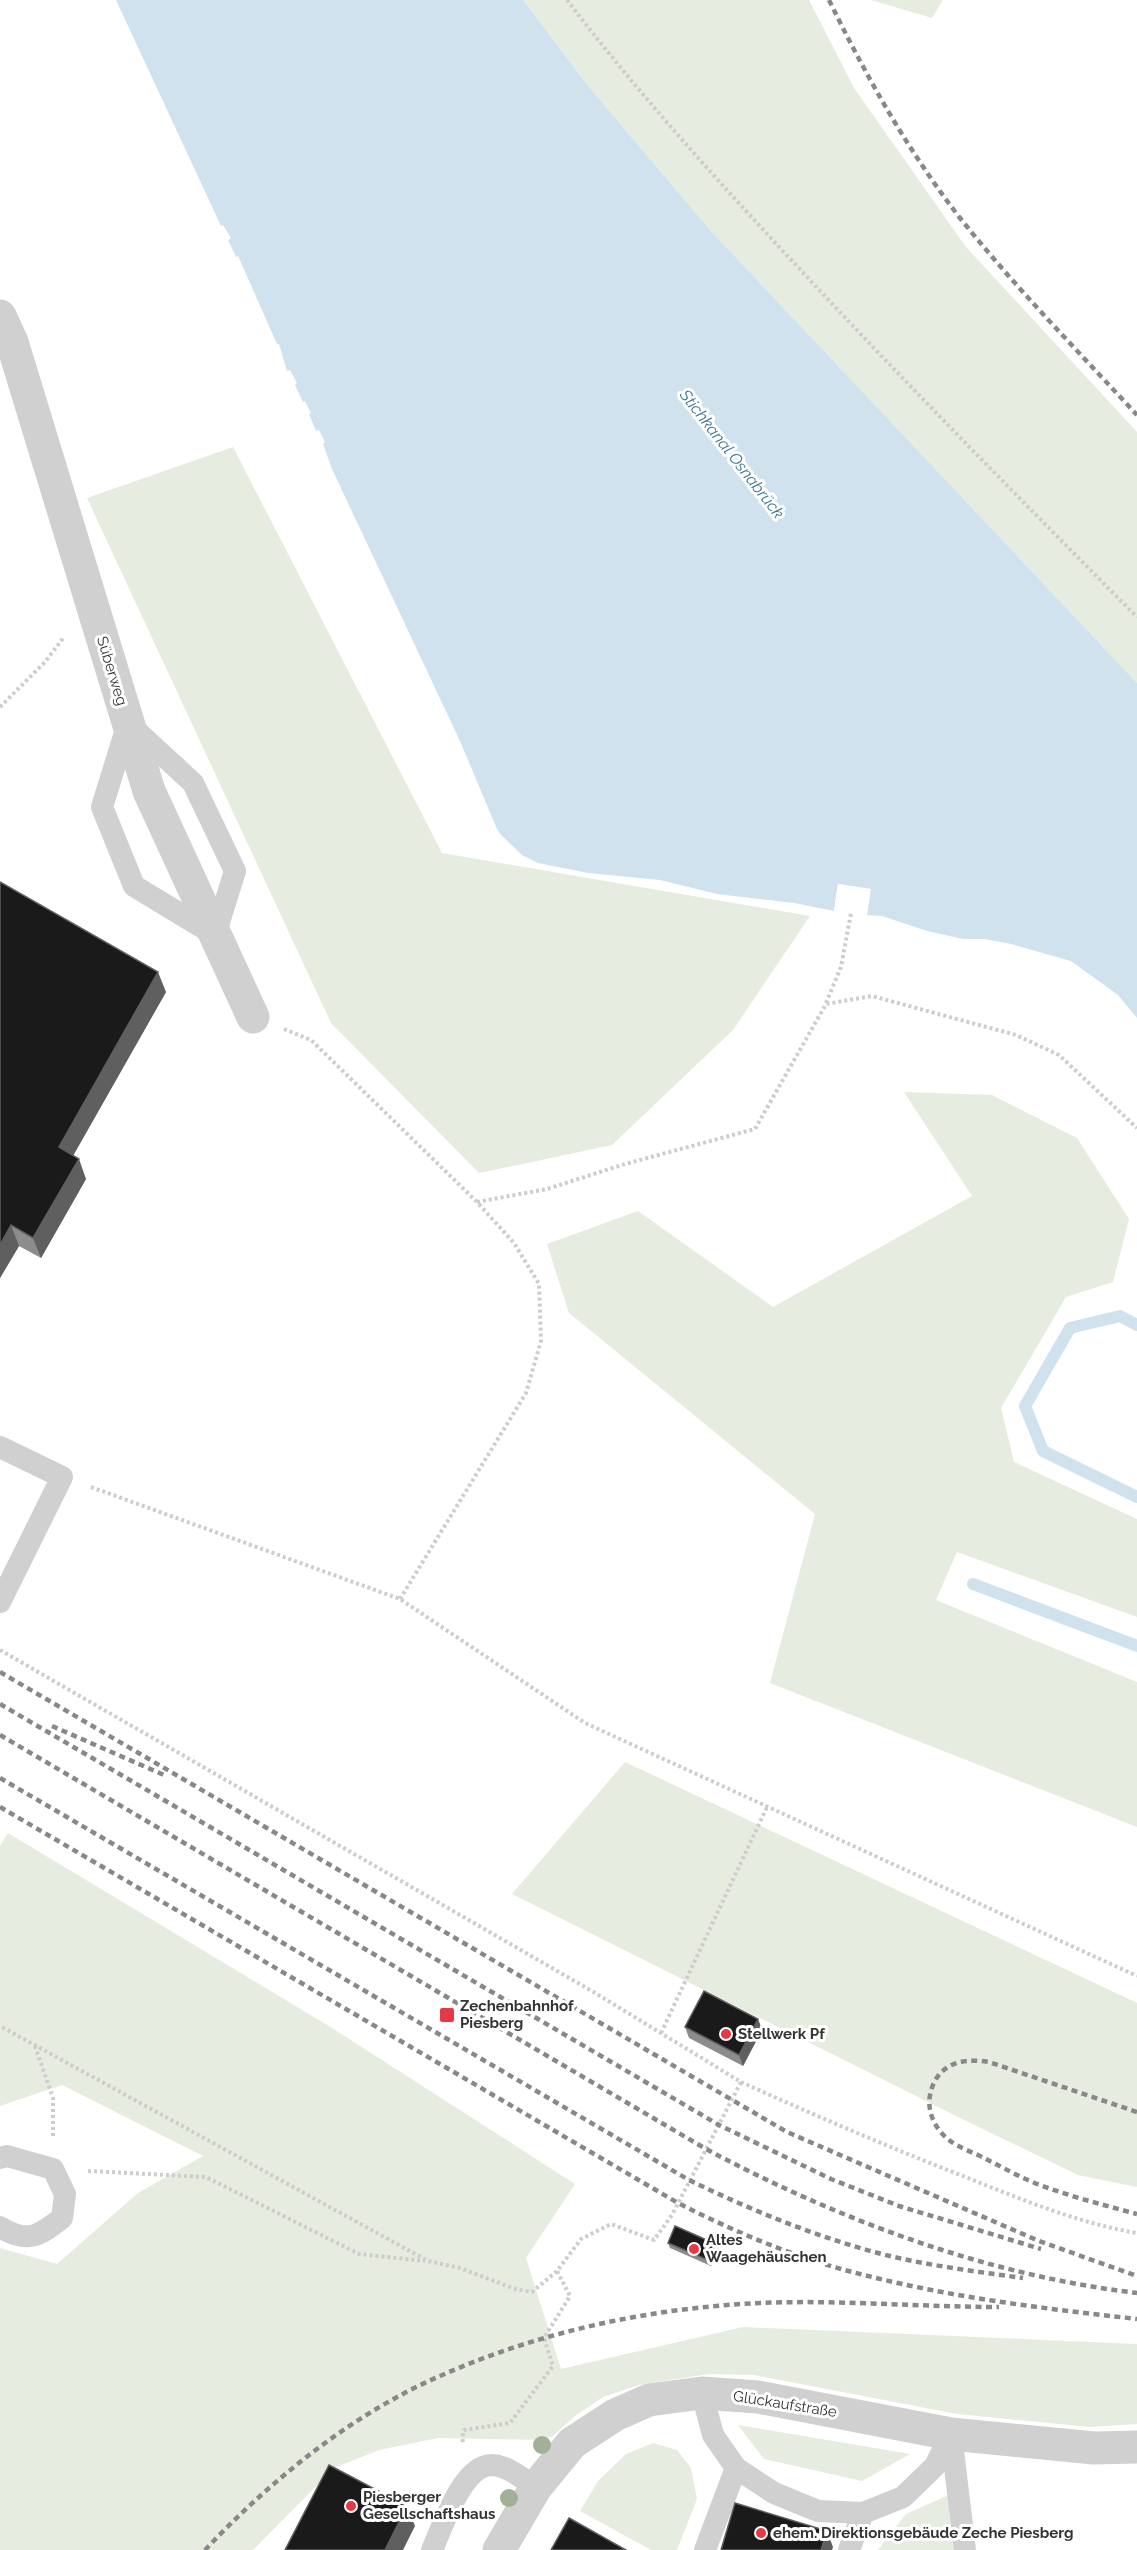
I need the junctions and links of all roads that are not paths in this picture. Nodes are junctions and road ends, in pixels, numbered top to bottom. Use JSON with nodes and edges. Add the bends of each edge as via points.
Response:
{"nodes":[{"id":1,"x":0,"y":316,"type":"edge"},
{"id":2,"x":128,"y":723,"type":"junction"},
{"id":3,"x":215,"y":935,"type":"junction"},
{"id":4,"x":253,"y":1017,"type":"road end"},
{"id":5,"x":0,"y":1447,"type":"edge"},
{"id":6,"x":0,"y":1602,"type":"edge"},
{"id":7,"x":0,"y":2158,"type":"edge"},
{"id":8,"x":0,"y":2227,"type":"edge"},
{"id":9,"x":702,"y":2393,"type":"junction"},
{"id":10,"x":951,"y":2434,"type":"junction"},
{"id":11,"x":1137,"y":2446,"type":"edge"},
{"id":12,"x":736,"y":2468,"type":"junction"},
{"id":13,"x":536,"y":2487,"type":"junction"},
{"id":14,"x":863,"y":2513,"type":"junction"},
{"id":15,"x":432,"y":2550,"type":"edge"},
{"id":16,"x":499,"y":2550,"type":"edge"},
{"id":17,"x":705,"y":2550,"type":"edge"},
{"id":18,"x":849,"y":2550,"type":"edge"},
{"id":19,"x":965,"y":2550,"type":"edge"}],
"edges":[{"from":1,"to":2,"type":"street","name":"Süberweg","via":[[12,342]]},
{"from":2,"to":3,"type":"street","name":"Süberweg","via":[[149,791]]},
{"from":2,"to":3,"type":"lane","via":[[193,783],[235,871]]},
{"from":2,"to":3,"type":"lane","via":[[102,807],[134,886]]},
{"from":3,"to":4,"type":"street","name":"Süberweg"},
{"from":5,"to":6,"type":"lane","via":[[62,1477]]},
{"from":7,"to":8,"type":"lane","via":[[7,2156],[53,2169],[65,2194],[62,2218],[42,2234],[15,2236]]},
{"from":9,"to":10,"type":"street","name":"Glückaufstraße","via":[[758,2397]]},
{"from":9,"to":12,"type":"lane","via":[[713,2435]]},
{"from":9,"to":13,"type":"street","name":"Glückaufstraße","via":[[649,2400],[615,2415],[572,2443]]},
{"from":10,"to":11,"type":"street","name":"Glückaufstraße","via":[[1094,2448]]},
{"from":10,"to":14,"type":"lane","via":[[934,2466],[903,2497]]},
{"from":10,"to":19,"type":"lane"},
{"from":12,"to":14,"type":"lane","via":[[774,2493],[818,2511]]},
{"from":12,"to":17,"type":"lane"},
{"from":13,"to":15,"type":"lane","via":[[513,2472],[491,2465],[478,2470],[460,2488]]},
{"from":13,"to":16,"type":"street","name":"Glückaufstraße"},
{"from":14,"to":18,"type":"lane"}]}
